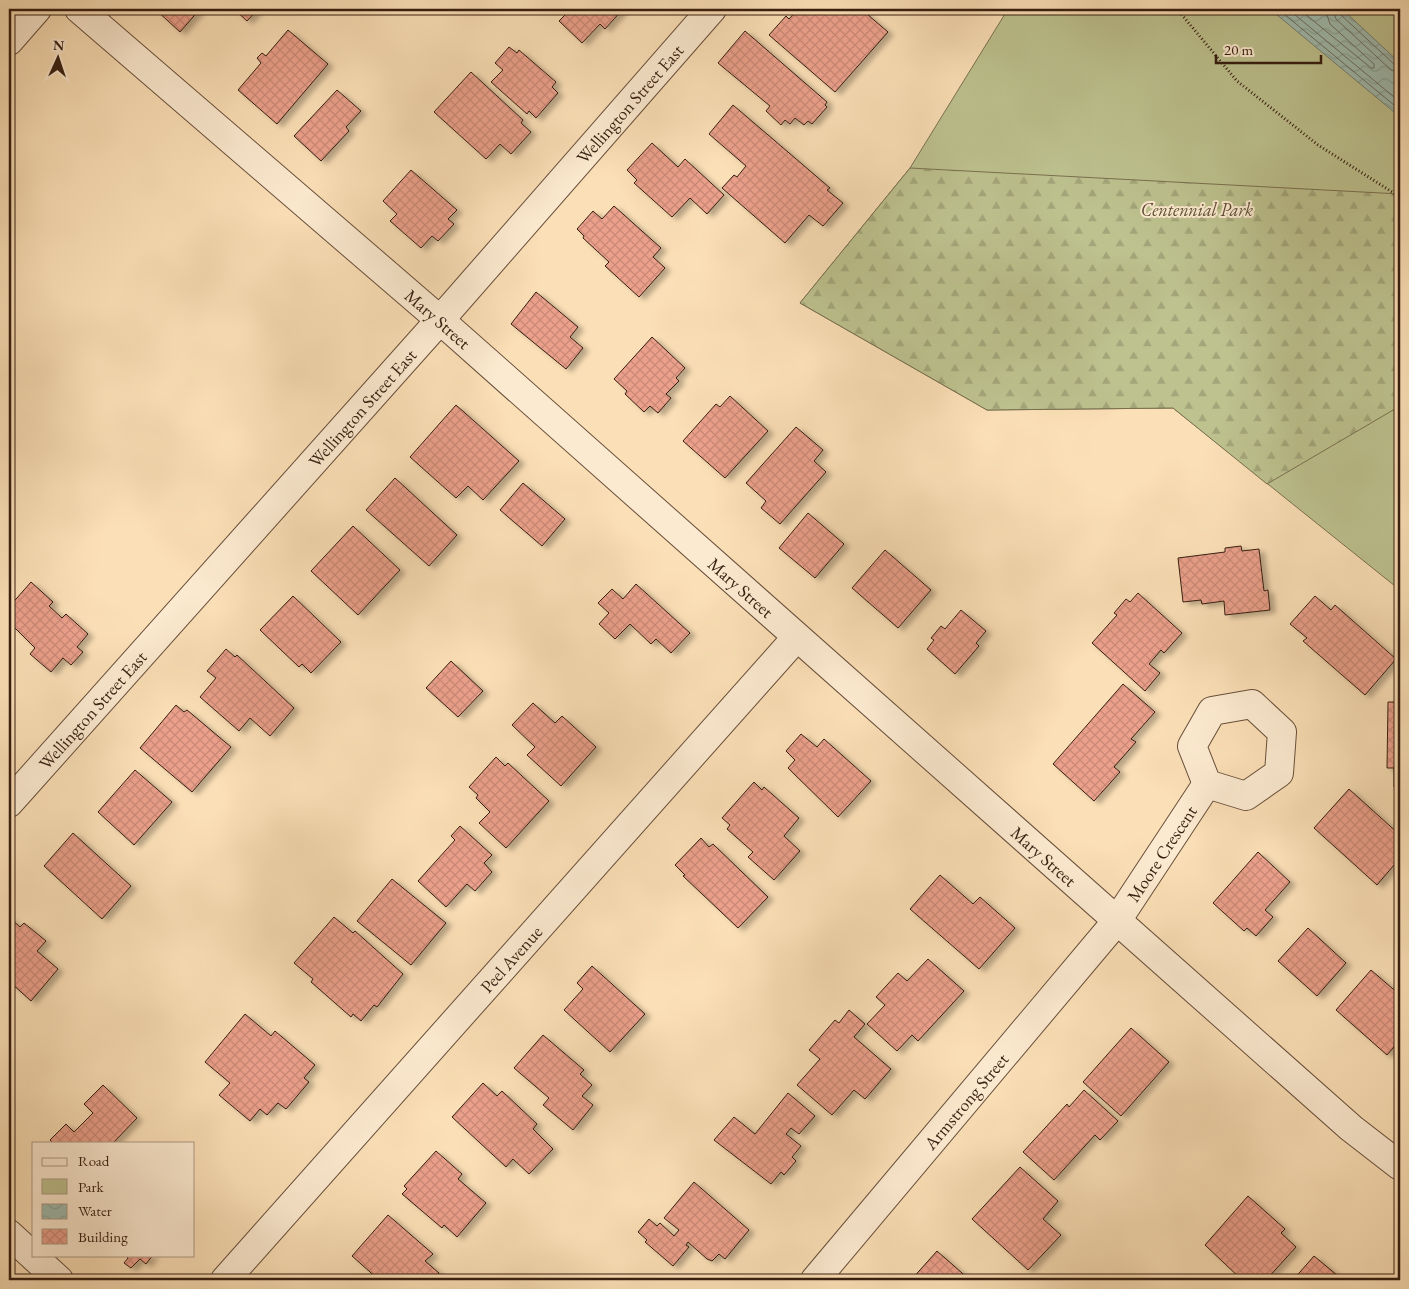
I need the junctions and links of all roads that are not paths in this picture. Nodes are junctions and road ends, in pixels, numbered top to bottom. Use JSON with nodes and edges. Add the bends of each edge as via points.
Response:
{"nodes":[{"id":1,"x":37,"y":9,"type":"edge"},
{"id":2,"x":79,"y":9,"type":"edge"},
{"id":3,"x":712,"y":9,"type":"edge"},
{"id":4,"x":9,"y":41,"type":"edge"},
{"id":5,"x":440,"y":320,"type":"junction"},
{"id":6,"x":796,"y":638,"type":"junction"},
{"id":7,"x":1207,"y":784,"type":"dead end"},
{"id":8,"x":9,"y":803,"type":"edge"},
{"id":9,"x":1116,"y":922,"type":"junction"},
{"id":10,"x":1400,"y":1166,"type":"edge"},
{"id":11,"x":9,"y":1234,"type":"edge"},
{"id":12,"x":32,"y":1255,"type":"edge"},
{"id":13,"x":33,"y":1256,"type":"edge"},
{"id":14,"x":59,"y":1280,"type":"edge"},
{"id":15,"x":225,"y":1280,"type":"edge"},
{"id":16,"x":815,"y":1280,"type":"edge"}],
"edges":[{"from":1,"to":4,"type":"street"},
{"from":2,"to":5,"type":"street","name":"Mary Street"},
{"from":3,"to":5,"type":"street","name":"Wellington Street East"},
{"from":5,"to":6,"type":"street","name":"Mary Street"},
{"from":5,"to":8,"type":"street","name":"Wellington Street East"},
{"from":6,"to":9,"type":"street","name":"Mary Street"},
{"from":6,"to":15,"type":"street","name":"Peel Avenue"},
{"from":7,"to":9,"type":"street","name":"Moore Crescent"},
{"from":9,"to":10,"type":"street","name":"Mary Street","via":[[1351,1128]]},
{"from":9,"to":16,"type":"street","name":"Armstrong Street"},
{"from":11,"to":12,"type":"street"},
{"from":13,"to":14,"type":"street"}]}
